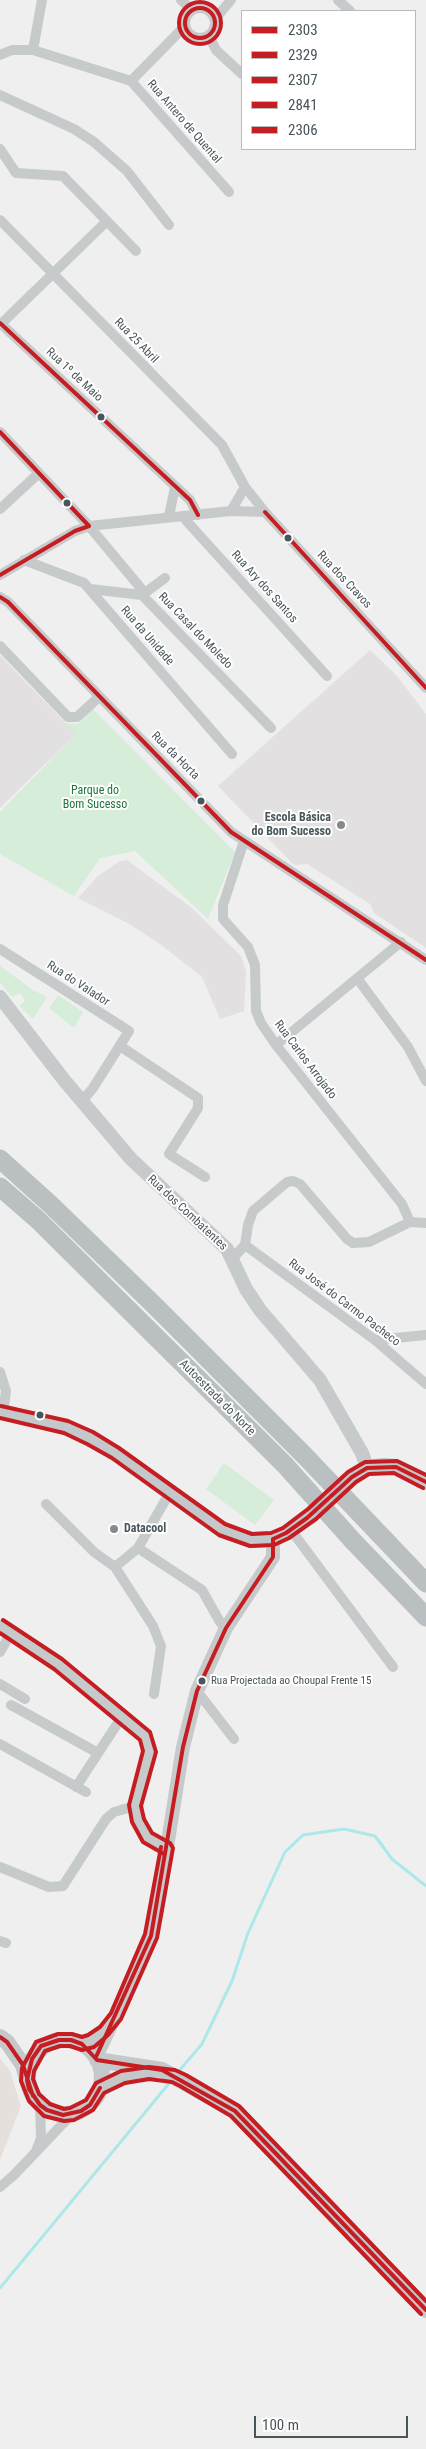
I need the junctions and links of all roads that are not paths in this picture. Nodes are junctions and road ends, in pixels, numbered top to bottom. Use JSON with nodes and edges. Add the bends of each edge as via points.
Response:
{"nodes":[{"id":1,"x":42,"y":0,"type":"edge"},
{"id":2,"x":180,"y":0,"type":"edge"},
{"id":3,"x":231,"y":0,"type":"edge"},
{"id":4,"x":338,"y":0,"type":"edge"},
{"id":5,"x":192,"y":10,"type":"junction"},
{"id":6,"x":349,"y":10,"type":"edge"},
{"id":7,"x":215,"y":19,"type":"junction"},
{"id":8,"x":185,"y":26,"type":"junction"},
{"id":9,"x":209,"y":36,"type":"junction"},
{"id":10,"x":33,"y":50,"type":"junction"},
{"id":11,"x":0,"y":55,"type":"edge"},
{"id":12,"x":241,"y":73,"type":"edge"},
{"id":13,"x":131,"y":81,"type":"junction"},
{"id":14,"x":0,"y":95,"type":"edge"},
{"id":15,"x":0,"y":149,"type":"edge"},
{"id":16,"x":229,"y":192,"type":"dead end"},
{"id":17,"x":0,"y":220,"type":"edge"},
{"id":18,"x":107,"y":221,"type":"junction"},
{"id":19,"x":169,"y":226,"type":"dead end"},
{"id":20,"x":136,"y":251,"type":"dead end"},
{"id":21,"x":52,"y":273,"type":"junction"},
{"id":22,"x":0,"y":324,"type":"edge"},
{"id":23,"x":0,"y":432,"type":"edge"},
{"id":24,"x":39,"y":473,"type":"junction"},
{"id":25,"x":175,"y":487,"type":"junction"},
{"id":26,"x":245,"y":487,"type":"junction"},
{"id":27,"x":0,"y":509,"type":"edge"},
{"id":28,"x":231,"y":511,"type":"junction"},
{"id":29,"x":265,"y":512,"type":"junction"},
{"id":30,"x":198,"y":515,"type":"junction"},
{"id":31,"x":169,"y":516,"type":"junction"},
{"id":32,"x":182,"y":516,"type":"junction"},
{"id":33,"x":89,"y":526,"type":"junction"},
{"id":34,"x":24,"y":560,"type":"junction"},
{"id":35,"x":0,"y":575,"type":"edge"},
{"id":36,"x":164,"y":578,"type":"dead end"},
{"id":37,"x":90,"y":589,"type":"junction"},
{"id":38,"x":142,"y":595,"type":"junction"},
{"id":39,"x":0,"y":597,"type":"edge"},
{"id":40,"x":0,"y":646,"type":"edge"},
{"id":41,"x":327,"y":676,"type":"dead end"},
{"id":42,"x":426,"y":688,"type":"edge"},
{"id":43,"x":99,"y":697,"type":"junction"},
{"id":44,"x":271,"y":728,"type":"dead end"},
{"id":45,"x":232,"y":754,"type":"dead end"},
{"id":46,"x":244,"y":841,"type":"junction"},
{"id":47,"x":401,"y":942,"type":"junction"},
{"id":48,"x":0,"y":949,"type":"edge"},
{"id":49,"x":426,"y":960,"type":"edge"},
{"id":50,"x":357,"y":978,"type":"junction"},
{"id":51,"x":0,"y":997,"type":"edge"},
{"id":52,"x":276,"y":1045,"type":"junction"},
{"id":53,"x":120,"y":1046,"type":"junction"},
{"id":54,"x":426,"y":1081,"type":"edge"},
{"id":55,"x":82,"y":1101,"type":"junction"},
{"id":56,"x":0,"y":1160,"type":"edge"},
{"id":57,"x":205,"y":1177,"type":"dead end"},
{"id":58,"x":0,"y":1187,"type":"edge"},
{"id":59,"x":410,"y":1222,"type":"junction"},
{"id":60,"x":426,"y":1223,"type":"edge"},
{"id":61,"x":245,"y":1245,"type":"junction"},
{"id":62,"x":233,"y":1258,"type":"junction"},
{"id":63,"x":426,"y":1335,"type":"edge"},
{"id":64,"x":375,"y":1340,"type":"junction"},
{"id":65,"x":0,"y":1372,"type":"edge"},
{"id":66,"x":426,"y":1384,"type":"edge"},
{"id":67,"x":2,"y":1412,"type":"edge"},
{"id":68,"x":368,"y":1468,"type":"junction"},
{"id":69,"x":426,"y":1482,"type":"edge"},
{"id":70,"x":170,"y":1492,"type":"junction"},
{"id":71,"x":46,"y":1504,"type":"dead end"},
{"id":72,"x":291,"y":1530,"type":"junction"},
{"id":73,"x":273,"y":1539,"type":"junction"},
{"id":74,"x":138,"y":1548,"type":"junction"},
{"id":75,"x":115,"y":1567,"type":"junction"},
{"id":76,"x":426,"y":1583,"type":"edge"},
{"id":77,"x":426,"y":1617,"type":"edge"},
{"id":78,"x":0,"y":1626,"type":"edge"},
{"id":79,"x":226,"y":1628,"type":"junction"},
{"id":80,"x":11,"y":1632,"type":"junction"},
{"id":81,"x":0,"y":1652,"type":"edge"},
{"id":82,"x":393,"y":1667,"type":"dead end"},
{"id":83,"x":0,"y":1684,"type":"edge"},
{"id":84,"x":197,"y":1691,"type":"junction"},
{"id":85,"x":154,"y":1694,"type":"dead end"},
{"id":86,"x":25,"y":1699,"type":"dead end"},
{"id":87,"x":12,"y":1705,"type":"dead end"},
{"id":88,"x":123,"y":1715,"type":"junction"},
{"id":89,"x":234,"y":1738,"type":"dead end"},
{"id":90,"x":0,"y":1744,"type":"edge"},
{"id":91,"x":98,"y":1753,"type":"junction"},
{"id":92,"x":135,"y":1806,"type":"junction"},
{"id":93,"x":167,"y":1848,"type":"junction"},
{"id":94,"x":0,"y":1867,"type":"edge"},
{"id":95,"x":116,"y":2016,"type":"junction"},
{"id":96,"x":4,"y":2040,"type":"edge"},
{"id":97,"x":82,"y":2044,"type":"junction"},
{"id":98,"x":41,"y":2046,"type":"junction"},
{"id":99,"x":97,"y":2058,"type":"junction"},
{"id":100,"x":178,"y":2078,"type":"junction"},
{"id":101,"x":27,"y":2080,"type":"junction"},
{"id":102,"x":100,"y":2088,"type":"junction"},
{"id":103,"x":40,"y":2105,"type":"junction"},
{"id":104,"x":72,"y":2114,"type":"junction"},
{"id":105,"x":36,"y":2153,"type":"junction"},
{"id":106,"x":0,"y":2187,"type":"edge"},
{"id":107,"x":426,"y":2310,"type":"edge"}],
"edges":[{"from":1,"to":10,"type":"street"},
{"from":2,"to":5,"type":"street"},
{"from":3,"to":7,"type":"street"},
{"from":4,"to":6,"type":"street"},
{"from":5,"to":7,"type":"street","via":[[206,9]]},
{"from":5,"to":8,"type":"street","via":[[186,17]]},
{"from":7,"to":9,"type":"street"},
{"from":8,"to":9,"type":"street","via":[[194,37]]},
{"from":8,"to":13,"type":"street"},
{"from":9,"to":12,"type":"street","via":[[216,50]]},
{"from":10,"to":11,"type":"street","name":"Rua Antero de Quental","via":[[12,50]]},
{"from":10,"to":13,"type":"street","name":"Rua Antero de Quental"},
{"from":13,"to":16,"type":"street","name":"Rua Antero de Quental"},
{"from":14,"to":19,"type":"street","via":[[74,129],[94,142],[127,171]]},
{"from":15,"to":18,"type":"street","via":[[16,173],[63,176]]},
{"from":17,"to":21,"type":"street","name":"Rua 25 Abril"},
{"from":18,"to":20,"type":"street"},
{"from":18,"to":21,"type":"street"},
{"from":21,"to":22,"type":"street"},
{"from":21,"to":26,"type":"street","name":"Rua 25 Abril","via":[[222,445]]},
{"from":22,"to":25,"type":"street","name":"Rua 1º de Maio"},
{"from":23,"to":24,"type":"street","name":"Rua Casal do Moledo"},
{"from":24,"to":27,"type":"street"},
{"from":24,"to":33,"type":"street","name":"Rua Casal do Moledo"},
{"from":25,"to":30,"type":"street","name":"Rua 1º de Maio","via":[[190,500]]},
{"from":25,"to":31,"type":"street"},
{"from":26,"to":28,"type":"street"},
{"from":26,"to":29,"type":"street","name":"Rua dos Cravos"},
{"from":28,"to":29,"type":"street"},
{"from":28,"to":30,"type":"street"},
{"from":29,"to":42,"type":"street","name":"Rua dos Cravos"},
{"from":30,"to":32,"type":"street"},
{"from":31,"to":32,"type":"street"},
{"from":31,"to":33,"type":"street"},
{"from":32,"to":41,"type":"street","name":"Rua Ary dos Santos"},
{"from":33,"to":34,"type":"street","via":[[74,531]]},
{"from":33,"to":38,"type":"street","name":"Rua Casal do Moledo","via":[[144,592]]},
{"from":34,"to":35,"type":"street"},
{"from":34,"to":37,"type":"street","name":"Rua da Unidade","via":[[79,580]]},
{"from":36,"to":38,"type":"street"},
{"from":37,"to":38,"type":"street"},
{"from":37,"to":45,"type":"street","name":"Rua da Unidade"},
{"from":38,"to":44,"type":"street","name":"Rua Casal do Moledo"},
{"from":39,"to":43,"type":"street","name":"Rua da Horta"},
{"from":40,"to":43,"type":"street","via":[[68,717],[77,717]]},
{"from":43,"to":46,"type":"street","name":"Rua da Horta"},
{"from":46,"to":47,"type":"street","name":"Rua da Horta"},
{"from":46,"to":52,"type":"street","name":"Rua Carlos Arrojado","via":[[223,905],[223,919],[248,947],[255,964],[256,1011]]},
{"from":47,"to":49,"type":"street","name":"Rua da Horta"},
{"from":47,"to":50,"type":"street"},
{"from":48,"to":53,"type":"street","name":"Rua do Valador","via":[[129,1032]]},
{"from":50,"to":52,"type":"street"},
{"from":50,"to":54,"type":"street","via":[[408,1047]]},
{"from":51,"to":55,"type":"street","name":"Rua dos Combatentes"},
{"from":52,"to":59,"type":"street","name":"Rua Carlos Arrojado","via":[[402,1204]]},
{"from":53,"to":55,"type":"street","name":"Rua do Valador"},
{"from":53,"to":57,"type":"street","via":[[196,1095],[198,1108],[169,1154]]},
{"from":55,"to":62,"type":"street","name":"Rua dos Combatentes","via":[[131,1159]]},
{"from":56,"to":76,"type":"highway","name":"Autoestrada do Norte","via":[[137,1288]]},
{"from":58,"to":77,"type":"highway","name":"Autoestrada do Norte","via":[[38,1220],[285,1465]]},
{"from":59,"to":60,"type":"street"},
{"from":59,"to":61,"type":"street","via":[[368,1242],[353,1243],[300,1184],[293,1181],[287,1182],[253,1211]]},
{"from":61,"to":62,"type":"street"},
{"from":61,"to":64,"type":"street","name":"Rua José do Carmo Pacheco"},
{"from":62,"to":68,"type":"street","name":"Rua dos Combatentes","via":[[246,1289],[260,1310],[320,1380]]},
{"from":63,"to":64,"type":"street"},
{"from":64,"to":66,"type":"street","name":"Rua José do Carmo Pacheco"},
{"from":65,"to":67,"type":"street","via":[[6,1391]]},
{"from":67,"to":70,"type":"main road","via":[[66,1428],[90,1438]]},
{"from":68,"to":69,"type":"main road","via":[[396,1467]]},
{"from":68,"to":72,"type":"main road","via":[[352,1477]]},
{"from":70,"to":73,"type":"main road","via":[[231,1534],[251,1540]]},
{"from":70,"to":74,"type":"street"},
{"from":71,"to":75,"type":"street","via":[[94,1552]]},
{"from":72,"to":73,"type":"main road"},
{"from":72,"to":82,"type":"street"},
{"from":73,"to":79,"type":"street","via":[[271,1562]]},
{"from":74,"to":75,"type":"street"},
{"from":74,"to":79,"type":"street","via":[[202,1590]]},
{"from":75,"to":85,"type":"street","via":[[160,1641]]},
{"from":78,"to":80,"type":"street"},
{"from":79,"to":84,"type":"street"},
{"from":80,"to":81,"type":"street"},
{"from":80,"to":88,"type":"street"},
{"from":83,"to":86,"type":"street"},
{"from":84,"to":89,"type":"street"},
{"from":84,"to":93,"type":"street","via":[[183,1747]]},
{"from":87,"to":91,"type":"street"},
{"from":88,"to":91,"type":"street"},
{"from":88,"to":92,"type":"street","via":[[145,1736],[150,1751]]},
{"from":90,"to":91,"type":"street","via":[[81,1789]]},
{"from":92,"to":93,"type":"street","via":[[142,1832]]},
{"from":92,"to":94,"type":"street","via":[[114,1812],[106,1819],[63,1886],[49,1887]]},
{"from":93,"to":95,"type":"street","via":[[151,1936]]},
{"from":95,"to":97,"type":"street","via":[[100,2035]]},
{"from":95,"to":99,"type":"street"},
{"from":96,"to":98,"type":"main road"},
{"from":96,"to":101,"type":"main road","via":[[23,2065]]},
{"from":97,"to":98,"type":"main road","via":[[59,2040]]},
{"from":97,"to":99,"type":"main road"},
{"from":98,"to":101,"type":"main road","via":[[32,2059]]},
{"from":99,"to":100,"type":"main road","via":[[151,2067]]},
{"from":99,"to":102,"type":"main road","via":[[102,2078]]},
{"from":100,"to":102,"type":"main road","via":[[131,2074]]},
{"from":100,"to":107,"type":"main road","via":[[235,2111]]},
{"from":101,"to":103,"type":"main road"},
{"from":102,"to":104,"type":"main road","via":[[90,2105]]},
{"from":103,"to":104,"type":"main road","via":[[55,2113]]},
{"from":103,"to":105,"type":"street","via":[[41,2138]]},
{"from":104,"to":105,"type":"street"},
{"from":105,"to":106,"type":"street"}]}
